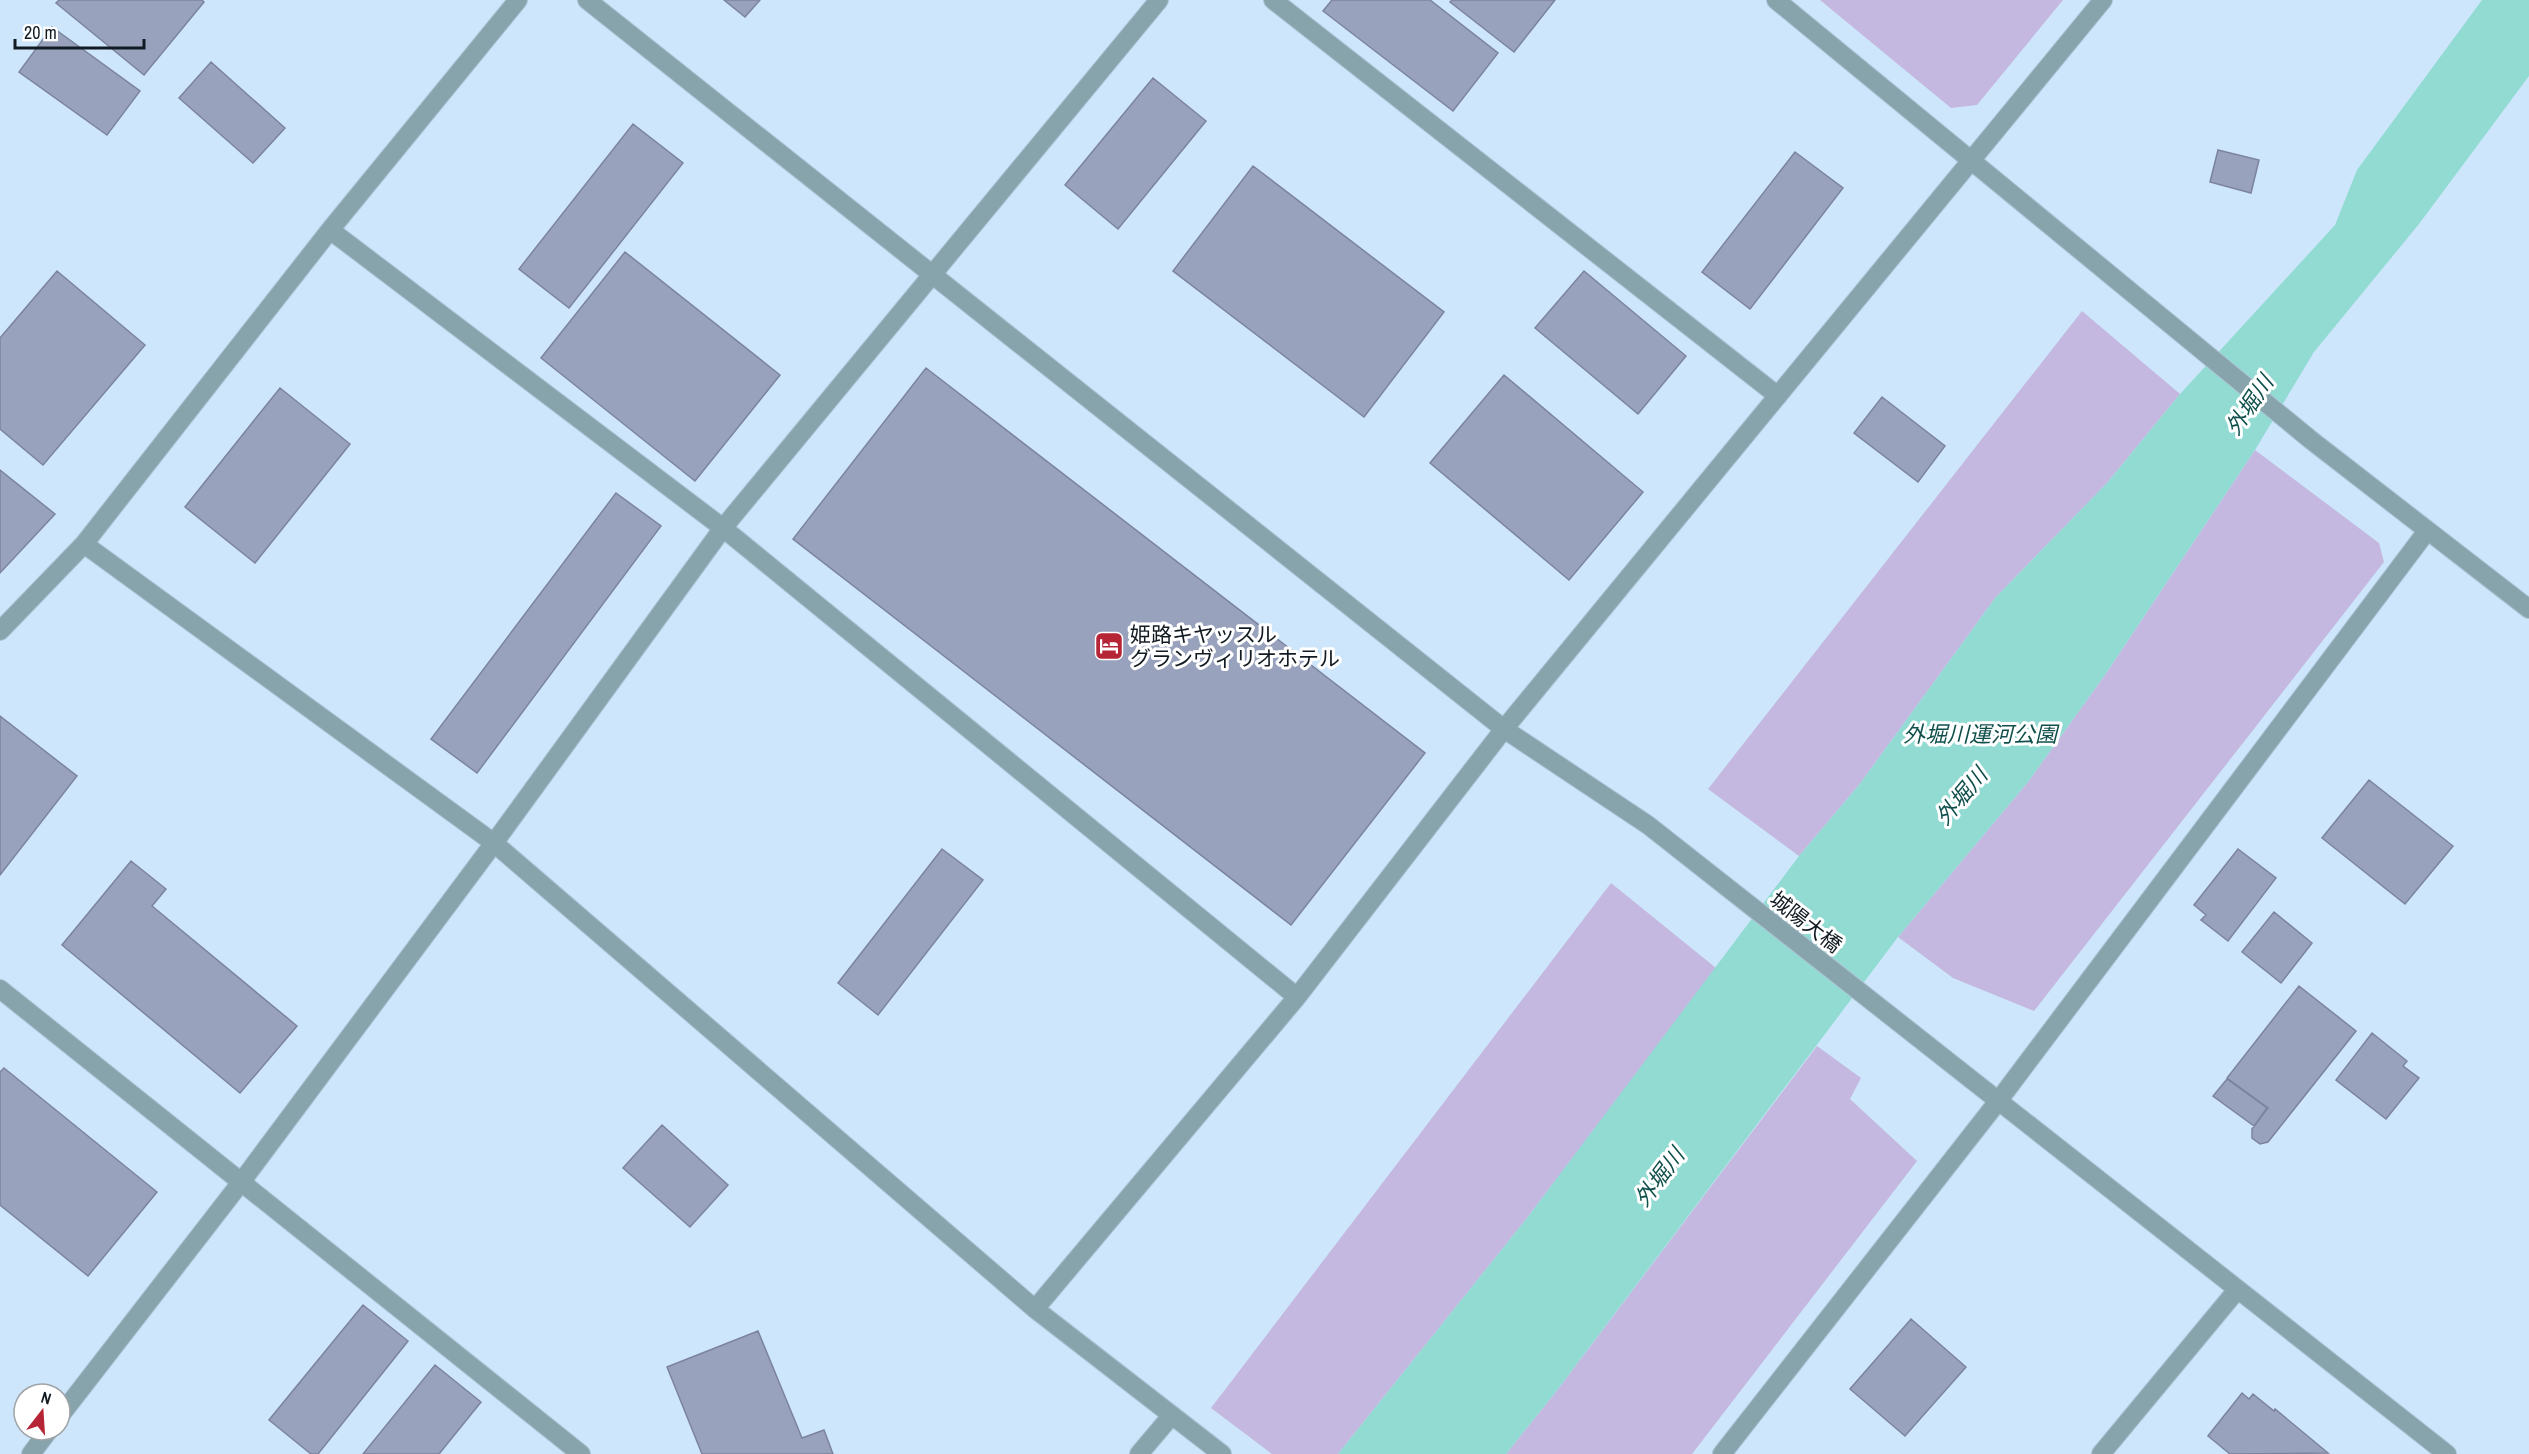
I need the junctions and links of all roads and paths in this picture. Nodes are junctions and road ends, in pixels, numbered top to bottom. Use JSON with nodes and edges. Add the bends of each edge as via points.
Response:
{"nodes":[{"id":1,"x":518,"y":0,"type":"edge"},
{"id":2,"x":587,"y":0,"type":"edge"},
{"id":3,"x":1159,"y":0,"type":"edge"},
{"id":4,"x":1273,"y":0,"type":"edge"},
{"id":5,"x":1776,"y":0,"type":"edge"},
{"id":6,"x":2103,"y":0,"type":"edge"},
{"id":7,"x":1971,"y":163,"type":"junction"},
{"id":8,"x":330,"y":230,"type":"junction"},
{"id":9,"x":931,"y":275,"type":"junction"},
{"id":10,"x":1778,"y":396,"type":"junction"},
{"id":11,"x":723,"y":528,"type":"junction"},
{"id":12,"x":2427,"y":531,"type":"junction"},
{"id":13,"x":84,"y":544,"type":"junction"},
{"id":14,"x":2529,"y":609,"type":"edge"},
{"id":15,"x":0,"y":632,"type":"edge"},
{"id":16,"x":1504,"y":729,"type":"junction"},
{"id":17,"x":494,"y":843,"type":"junction"},
{"id":18,"x":0,"y":989,"type":"edge"},
{"id":19,"x":1297,"y":997,"type":"junction"},
{"id":20,"x":1999,"y":1100,"type":"junction"},
{"id":21,"x":242,"y":1181,"type":"junction"},
{"id":22,"x":2237,"y":1290,"type":"junction"},
{"id":23,"x":1035,"y":1309,"type":"junction"},
{"id":24,"x":72,"y":1401,"type":"edge"},
{"id":25,"x":1172,"y":1415,"type":"junction"},
{"id":26,"x":581,"y":1454,"type":"edge"},
{"id":27,"x":1140,"y":1454,"type":"edge"},
{"id":28,"x":1222,"y":1454,"type":"edge"},
{"id":29,"x":1722,"y":1454,"type":"edge"},
{"id":30,"x":2101,"y":1454,"type":"edge"},
{"id":31,"x":2447,"y":1454,"type":"edge"}],
"edges":[{"from":1,"to":8,"type":"street"},
{"from":2,"to":9,"type":"street","name":"城陽大橋"},
{"from":3,"to":9,"type":"street"},
{"from":4,"to":10,"type":"street"},
{"from":5,"to":7,"type":"street"},
{"from":6,"to":7,"type":"street"},
{"from":7,"to":10,"type":"street"},
{"from":7,"to":12,"type":"street"},
{"from":8,"to":11,"type":"street"},
{"from":8,"to":13,"type":"street"},
{"from":9,"to":11,"type":"street"},
{"from":9,"to":16,"type":"street","name":"城陽大橋"},
{"from":10,"to":16,"type":"street"},
{"from":11,"to":17,"type":"street"},
{"from":11,"to":19,"type":"street"},
{"from":12,"to":14,"type":"street"},
{"from":12,"to":20,"type":"street"},
{"from":13,"to":15,"type":"street"},
{"from":13,"to":17,"type":"street"},
{"from":16,"to":19,"type":"street"},
{"from":16,"to":20,"type":"street","name":"城陽大橋","via":[[1648,825]]},
{"from":17,"to":21,"type":"street"},
{"from":17,"to":23,"type":"street"},
{"from":18,"to":21,"type":"street"},
{"from":19,"to":23,"type":"street"},
{"from":20,"to":22,"type":"street","name":"城陽大橋"},
{"from":20,"to":29,"type":"street"},
{"from":21,"to":24,"type":"street"},
{"from":21,"to":26,"type":"street"},
{"from":22,"to":30,"type":"street"},
{"from":22,"to":31,"type":"street","name":"城陽大橋"},
{"from":23,"to":25,"type":"street"},
{"from":25,"to":27,"type":"street"},
{"from":25,"to":28,"type":"street"}]}
